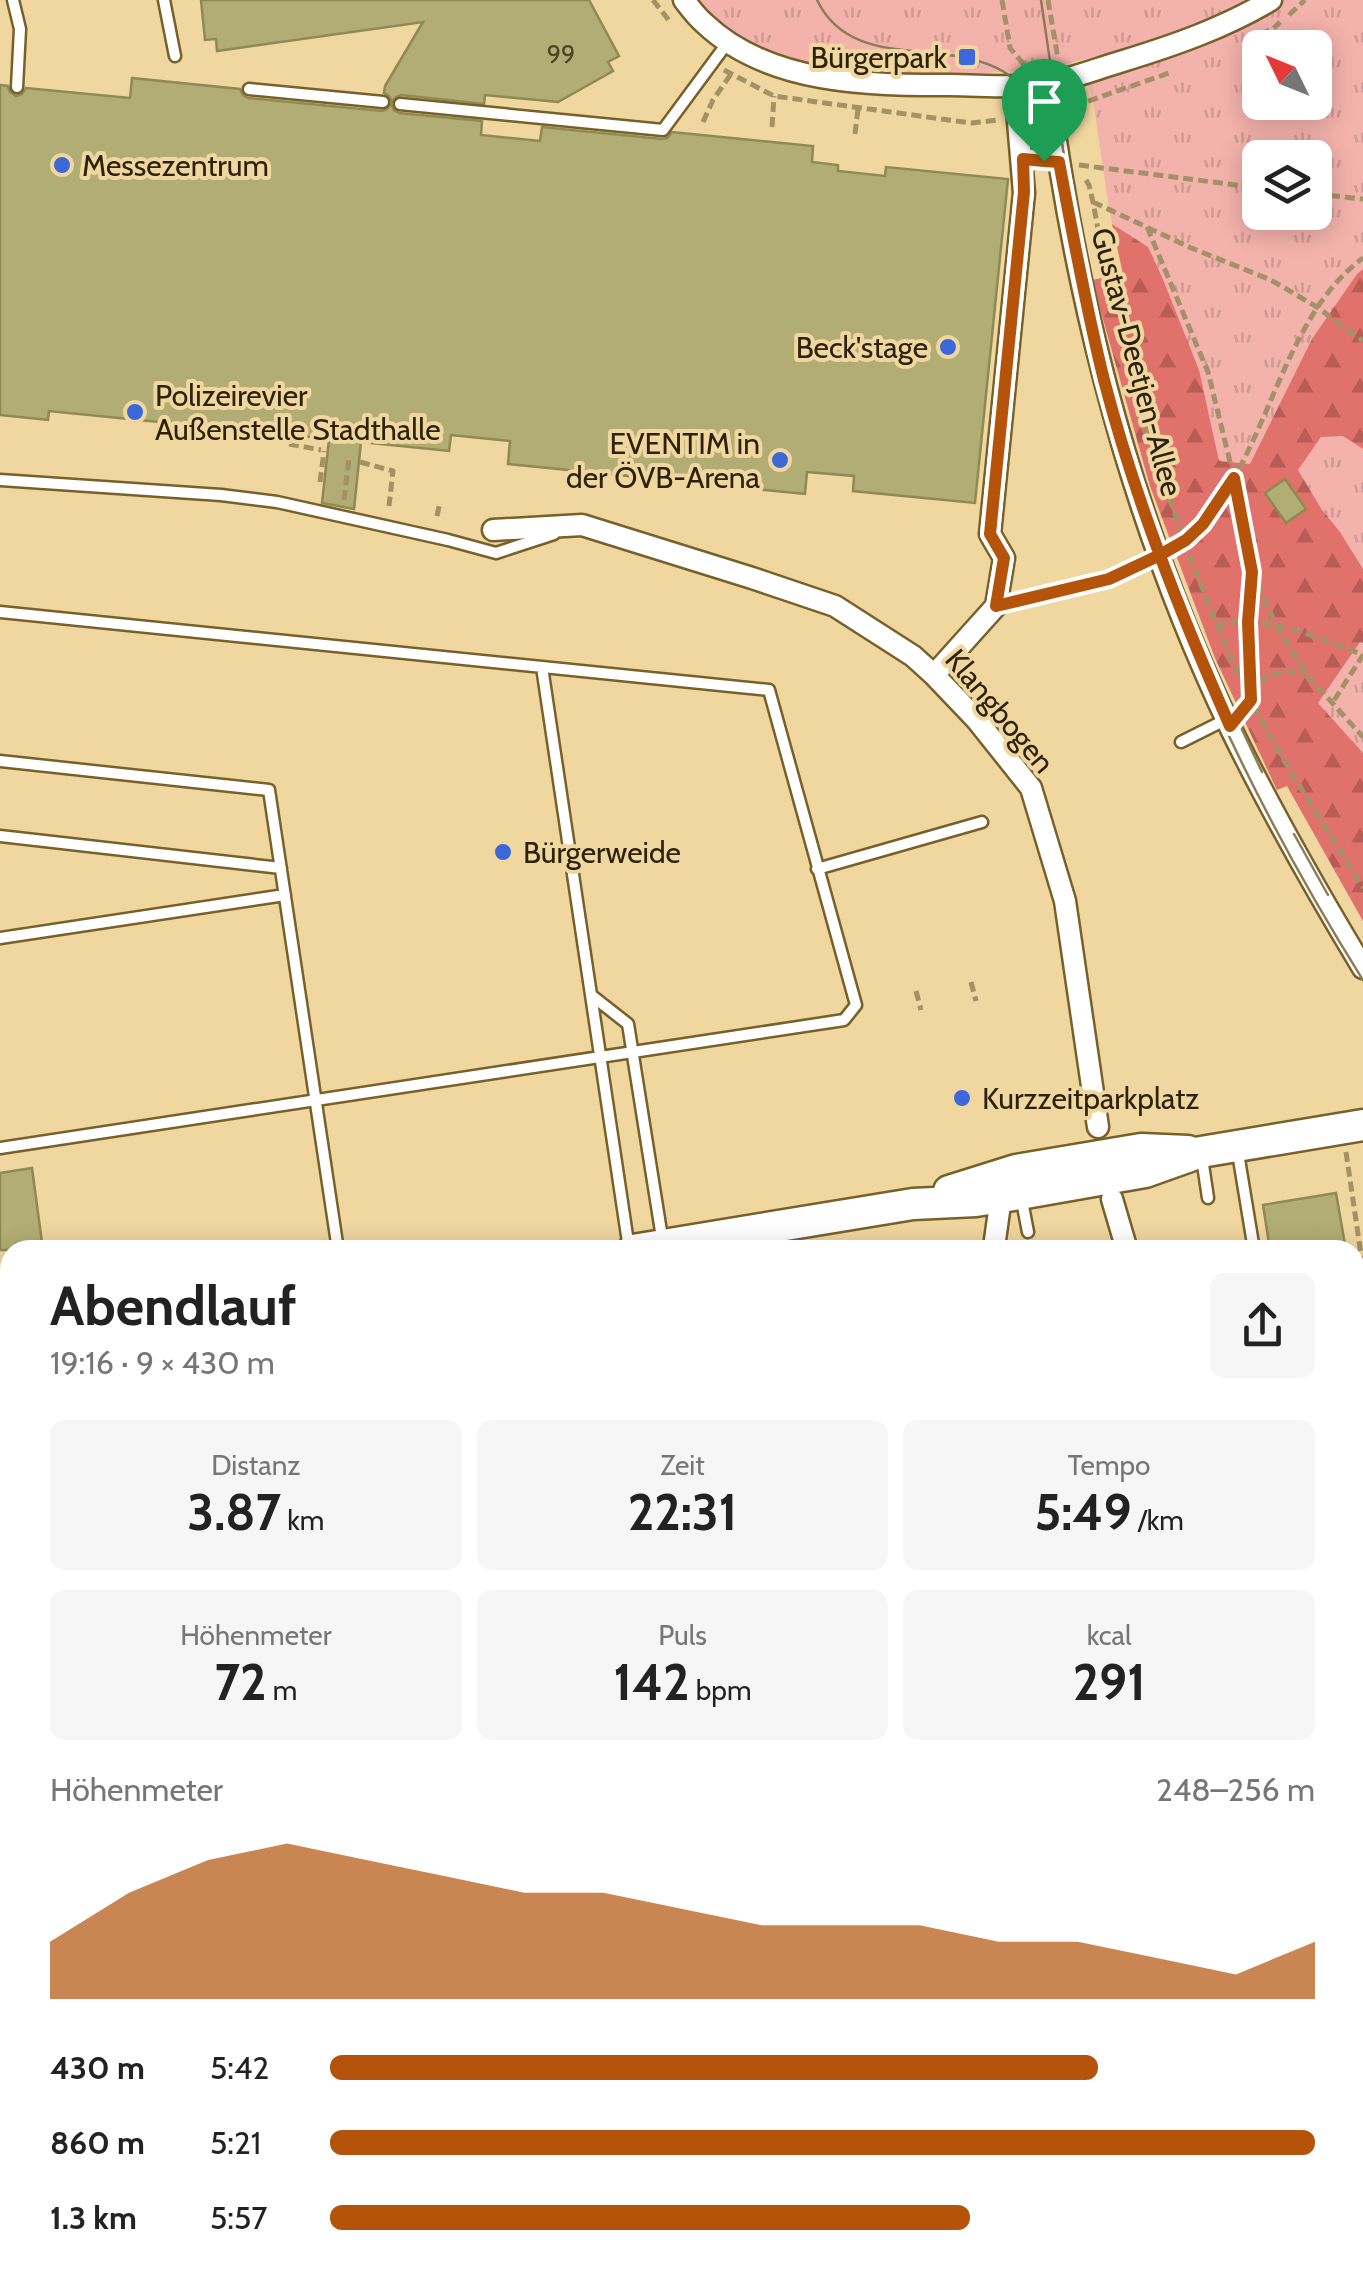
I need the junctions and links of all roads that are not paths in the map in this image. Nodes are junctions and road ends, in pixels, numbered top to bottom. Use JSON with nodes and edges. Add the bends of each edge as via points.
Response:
{"nodes":[{"id":1,"x":13,"y":0,"type":"edge"},
{"id":2,"x":164,"y":0,"type":"edge"},
{"id":3,"x":684,"y":0,"type":"edge"},
{"id":4,"x":1271,"y":0,"type":"edge"},
{"id":5,"x":728,"y":42,"type":"junction"},
{"id":6,"x":175,"y":56,"type":"dead end"},
{"id":7,"x":1054,"y":81,"type":"junction"},
{"id":8,"x":1015,"y":86,"type":"junction"},
{"id":9,"x":17,"y":87,"type":"dead end"},
{"id":10,"x":249,"y":89,"type":"dead end"},
{"id":11,"x":383,"y":102,"type":"dead end"},
{"id":12,"x":400,"y":104,"type":"dead end"},
{"id":13,"x":0,"y":480,"type":"edge"},
{"id":14,"x":582,"y":525,"type":"junction"},
{"id":15,"x":494,"y":530,"type":"dead end"},
{"id":16,"x":1160,"y":555,"type":"junction"},
{"id":17,"x":996,"y":606,"type":"junction"},
{"id":18,"x":0,"y":612,"type":"edge"},
{"id":19,"x":542,"y":667,"type":"junction"},
{"id":20,"x":934,"y":675,"type":"junction"},
{"id":21,"x":1228,"y":723,"type":"junction"},
{"id":22,"x":1181,"y":742,"type":"dead end"},
{"id":23,"x":0,"y":761,"type":"edge"},
{"id":24,"x":982,"y":822,"type":"dead end"},
{"id":25,"x":0,"y":836,"type":"edge"},
{"id":26,"x":281,"y":868,"type":"junction"},
{"id":27,"x":817,"y":868,"type":"junction"},
{"id":28,"x":285,"y":895,"type":"junction"},
{"id":29,"x":0,"y":938,"type":"edge"},
{"id":30,"x":1363,"y":968,"type":"edge"},
{"id":31,"x":591,"y":995,"type":"junction"},
{"id":32,"x":633,"y":1052,"type":"junction"},
{"id":33,"x":600,"y":1057,"type":"junction"},
{"id":34,"x":316,"y":1100,"type":"junction"},
{"id":35,"x":1353,"y":1126,"type":"edge"},
{"id":36,"x":1098,"y":1127,"type":"dead end"},
{"id":37,"x":1236,"y":1146,"type":"junction"},
{"id":38,"x":0,"y":1148,"type":"edge"},
{"id":39,"x":1201,"y":1152,"type":"junction"},
{"id":40,"x":1012,"y":1187,"type":"junction"},
{"id":41,"x":1208,"y":1198,"type":"dead end"},
{"id":42,"x":1028,"y":1232,"type":"dead end"},
{"id":43,"x":337,"y":1240,"type":"edge"},
{"id":44,"x":640,"y":1240,"type":"edge"},
{"id":45,"x":642,"y":1240,"type":"edge"},
{"id":46,"x":726,"y":1240,"type":"edge"},
{"id":47,"x":995,"y":1240,"type":"edge"},
{"id":48,"x":1116,"y":1240,"type":"edge"},
{"id":49,"x":1124,"y":1240,"type":"edge"},
{"id":50,"x":1252,"y":1240,"type":"edge"}],
"edges":[{"from":1,"to":9,"type":"lane","via":[[20,29]]},
{"from":2,"to":6,"type":"lane"},
{"from":3,"to":5,"type":"street"},
{"from":4,"to":7,"type":"street","via":[[1188,41]]},
{"from":5,"to":8,"type":"street","via":[[766,62],[828,79]]},
{"from":5,"to":12,"type":"lane","via":[[662,130]]},
{"from":7,"to":8,"type":"street"},
{"from":7,"to":16,"type":"street","name":"Gustav-Deetjen-Allee","via":[[1059,162],[1080,282]]},
{"from":8,"to":17,"type":"street","via":[[1024,192],[990,534],[1004,558]]},
{"from":10,"to":11,"type":"lane"},
{"from":13,"to":14,"type":"lane","via":[[278,502],[496,554]]},
{"from":14,"to":15,"type":"street","name":"Klangbogen"},
{"from":14,"to":20,"type":"street","name":"Klangbogen","via":[[834,606]]},
{"from":16,"to":17,"type":"lane","via":[[1109,579]]},
{"from":16,"to":21,"type":"street","name":"Gustav-Deetjen-Allee"},
{"from":17,"to":20,"type":"street"},
{"from":18,"to":19,"type":"lane"},
{"from":19,"to":27,"type":"lane","via":[[769,690]]},
{"from":19,"to":31,"type":"lane"},
{"from":20,"to":36,"type":"street","name":"Klangbogen","via":[[1031,788],[1065,901]]},
{"from":21,"to":22,"type":"lane"},
{"from":21,"to":30,"type":"street","name":"Gustav-Deetjen-Allee"},
{"from":23,"to":26,"type":"lane","via":[[269,790]]},
{"from":24,"to":27,"type":"lane"},
{"from":25,"to":26,"type":"lane"},
{"from":26,"to":28,"type":"lane"},
{"from":27,"to":32,"type":"lane","via":[[856,1005],[844,1020]]},
{"from":28,"to":29,"type":"lane"},
{"from":28,"to":34,"type":"lane"},
{"from":31,"to":32,"type":"lane","via":[[628,1024]]},
{"from":31,"to":33,"type":"lane"},
{"from":32,"to":33,"type":"lane"},
{"from":32,"to":45,"type":"lane"},
{"from":33,"to":34,"type":"lane"},
{"from":33,"to":44,"type":"lane"},
{"from":34,"to":38,"type":"lane"},
{"from":34,"to":43,"type":"lane"},
{"from":35,"to":37,"type":"street"},
{"from":37,"to":39,"type":"street"},
{"from":37,"to":50,"type":"lane"},
{"from":39,"to":40,"type":"street","via":[[1141,1149]]},
{"from":39,"to":41,"type":"lane"},
{"from":40,"to":42,"type":"lane"},
{"from":40,"to":46,"type":"street"},
{"from":40,"to":47,"type":"street"},
{"from":48,"to":49,"type":"street","via":[[1112,1199]]}]}
